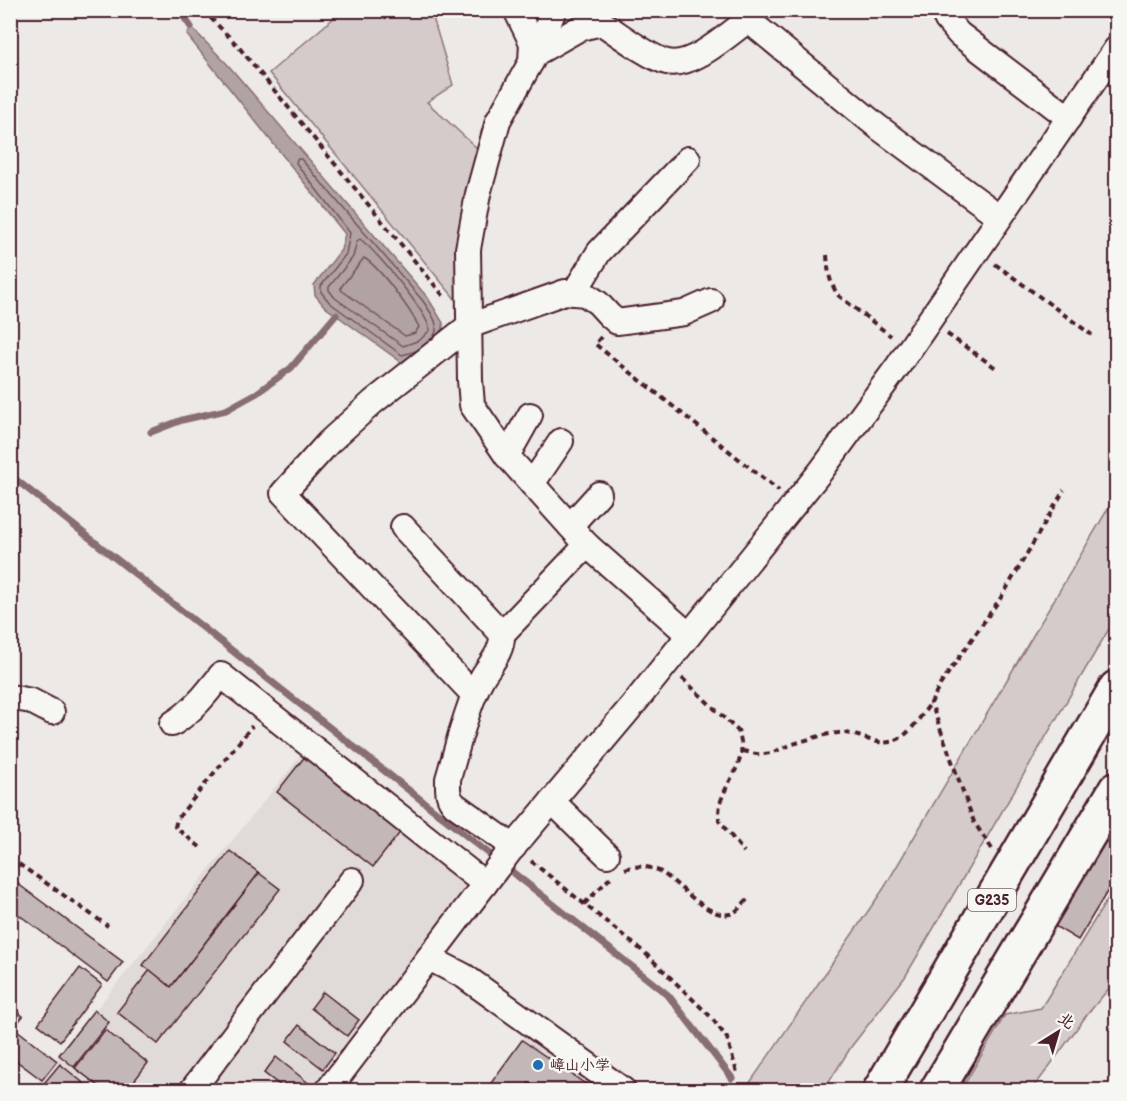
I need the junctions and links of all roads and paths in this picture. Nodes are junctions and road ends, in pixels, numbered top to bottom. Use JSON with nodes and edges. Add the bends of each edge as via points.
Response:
{"nodes":[{"id":1,"x":203,"y":10,"type":"edge"},
{"id":2,"x":516,"y":10,"type":"edge"},
{"id":3,"x":554,"y":10,"type":"edge"},
{"id":4,"x":942,"y":10,"type":"edge"},
{"id":5,"x":743,"y":15,"type":"edge"},
{"id":6,"x":604,"y":17,"type":"edge"},
{"id":7,"x":1116,"y":49,"type":"edge"},
{"id":8,"x":534,"y":57,"type":"junction"},
{"id":9,"x":1069,"y":117,"type":"junction"},
{"id":10,"x":688,"y":159,"type":"dead end"},
{"id":11,"x":1000,"y":217,"type":"junction"},
{"id":12,"x":977,"y":251,"type":"junction"},
{"id":13,"x":827,"y":255,"type":"dead end"},
{"id":14,"x":574,"y":293,"type":"junction"},
{"id":15,"x":711,"y":301,"type":"dead end"},
{"id":16,"x":614,"y":320,"type":"junction"},
{"id":17,"x":929,"y":321,"type":"junction"},
{"id":18,"x":469,"y":326,"type":"junction"},
{"id":19,"x":1092,"y":335,"type":"dead end"},
{"id":20,"x":909,"y":350,"type":"junction"},
{"id":21,"x":996,"y":368,"type":"dead end"},
{"id":22,"x":530,"y":415,"type":"dead end"},
{"id":23,"x":561,"y":441,"type":"dead end"},
{"id":24,"x":507,"y":456,"type":"junction"},
{"id":25,"x":532,"y":484,"type":"junction"},
{"id":26,"x":1064,"y":490,"type":"dead end"},
{"id":27,"x":599,"y":494,"type":"dead end"},
{"id":28,"x":795,"y":503,"type":"junction"},
{"id":29,"x":570,"y":526,"type":"junction"},
{"id":30,"x":403,"y":527,"type":"dead end"},
{"id":31,"x":587,"y":545,"type":"junction"},
{"id":32,"x":502,"y":634,"type":"junction"},
{"id":33,"x":689,"y":635,"type":"junction"},
{"id":34,"x":666,"y":664,"type":"junction"},
{"id":35,"x":474,"y":695,"type":"junction"},
{"id":36,"x":10,"y":697,"type":"edge"},
{"id":37,"x":931,"y":703,"type":"junction"},
{"id":38,"x":1112,"y":705,"type":"edge"},
{"id":39,"x":265,"y":709,"type":"junction"},
{"id":40,"x":52,"y":712,"type":"dead end"},
{"id":41,"x":172,"y":723,"type":"dead end"},
{"id":42,"x":743,"y":752,"type":"junction"},
{"id":43,"x":1116,"y":789,"type":"edge"},
{"id":44,"x":552,"y":801,"type":"junction"},
{"id":45,"x":200,"y":847,"type":"dead end"},
{"id":46,"x":512,"y":849,"type":"junction"},
{"id":47,"x":744,"y":852,"type":"dead end"},
{"id":48,"x":10,"y":858,"type":"edge"},
{"id":49,"x":614,"y":866,"type":"junction"},
{"id":50,"x":1010,"y":870,"type":"junction"},
{"id":51,"x":352,"y":880,"type":"dead end"},
{"id":52,"x":487,"y":881,"type":"junction"},
{"id":53,"x":750,"y":897,"type":"dead end"},
{"id":54,"x":584,"y":904,"type":"junction"},
{"id":55,"x":108,"y":926,"type":"dead end"},
{"id":56,"x":429,"y":958,"type":"junction"},
{"id":57,"x":738,"y":1076,"type":"dead end"},
{"id":58,"x":192,"y":1090,"type":"edge"},
{"id":59,"x":328,"y":1090,"type":"edge"},
{"id":60,"x":623,"y":1090,"type":"edge"},
{"id":61,"x":880,"y":1090,"type":"edge"},
{"id":62,"x":938,"y":1090,"type":"edge"}],
"edges":[{"from":1,"to":18,"type":"path","via":[[237,45]]},
{"from":2,"to":8,"type":"street"},
{"from":3,"to":8,"type":"street"},
{"from":4,"to":9,"type":"street","via":[[959,34]]},
{"from":5,"to":6,"type":"street","via":[[702,54],[679,62],[667,62],[637,46],[602,23]]},
{"from":5,"to":11,"type":"street","via":[[878,127]]},
{"from":6,"to":8,"type":"street"},
{"from":7,"to":9,"type":"street"},
{"from":8,"to":18,"type":"street","via":[[498,121],[478,194],[468,249]]},
{"from":9,"to":11,"type":"street"},
{"from":10,"to":14,"type":"street","via":[[599,252]]},
{"from":11,"to":12,"type":"street"},
{"from":12,"to":17,"type":"street"},
{"from":12,"to":19,"type":"path"},
{"from":13,"to":20,"type":"path","via":[[828,274],[839,296]]},
{"from":14,"to":16,"type":"street","via":[[585,294]]},
{"from":14,"to":18,"type":"street","via":[[565,292]]},
{"from":15,"to":16,"type":"street","via":[[684,313]]},
{"from":16,"to":28,"type":"path","via":[[595,344]]},
{"from":17,"to":20,"type":"street"},
{"from":17,"to":21,"type":"path"},
{"from":18,"to":24,"type":"street","via":[[472,405]]},
{"from":18,"to":35,"type":"street","via":[[373,402],[329,442],[283,493]]},
{"from":20,"to":28,"type":"street"},
{"from":22,"to":24,"type":"street"},
{"from":23,"to":25,"type":"street"},
{"from":24,"to":25,"type":"street"},
{"from":25,"to":29,"type":"street"},
{"from":26,"to":37,"type":"path","via":[[1004,593]]},
{"from":27,"to":29,"type":"street"},
{"from":28,"to":33,"type":"street"},
{"from":29,"to":31,"type":"street"},
{"from":30,"to":32,"type":"street"},
{"from":31,"to":32,"type":"street"},
{"from":31,"to":33,"type":"street"},
{"from":32,"to":35,"type":"street","via":[[502,643]]},
{"from":33,"to":34,"type":"street"},
{"from":34,"to":42,"type":"path","via":[[738,731]]},
{"from":34,"to":44,"type":"street"},
{"from":35,"to":46,"type":"street","via":[[448,779],[449,799]]},
{"from":36,"to":40,"type":"street","via":[[31,701]]},
{"from":37,"to":42,"type":"path","via":[[909,731],[887,743],[839,733],[772,752]]},
{"from":37,"to":50,"type":"path","via":[[974,822]]},
{"from":38,"to":50,"type":"highway","number":"G235"},
{"from":39,"to":41,"type":"street","via":[[221,675],[192,710]]},
{"from":39,"to":45,"type":"path","via":[[177,819],[175,827]]},
{"from":39,"to":52,"type":"street"},
{"from":42,"to":47,"type":"path","via":[[721,800],[719,821]]},
{"from":43,"to":62,"type":"highway"},
{"from":44,"to":46,"type":"street"},
{"from":44,"to":49,"type":"street"},
{"from":46,"to":52,"type":"street"},
{"from":46,"to":54,"type":"path"},
{"from":48,"to":55,"type":"path"},
{"from":49,"to":53,"type":"path","via":[[647,867],[661,872],[694,900],[723,914],[733,913]]},
{"from":49,"to":54,"type":"path"},
{"from":50,"to":61,"type":"highway","number":"G235"},
{"from":51,"to":58,"type":"street"},
{"from":52,"to":56,"type":"street"},
{"from":54,"to":57,"type":"path","via":[[645,953],[711,1017],[727,1038]]},
{"from":56,"to":59,"type":"street"},
{"from":56,"to":60,"type":"street","via":[[464,976]]}]}
